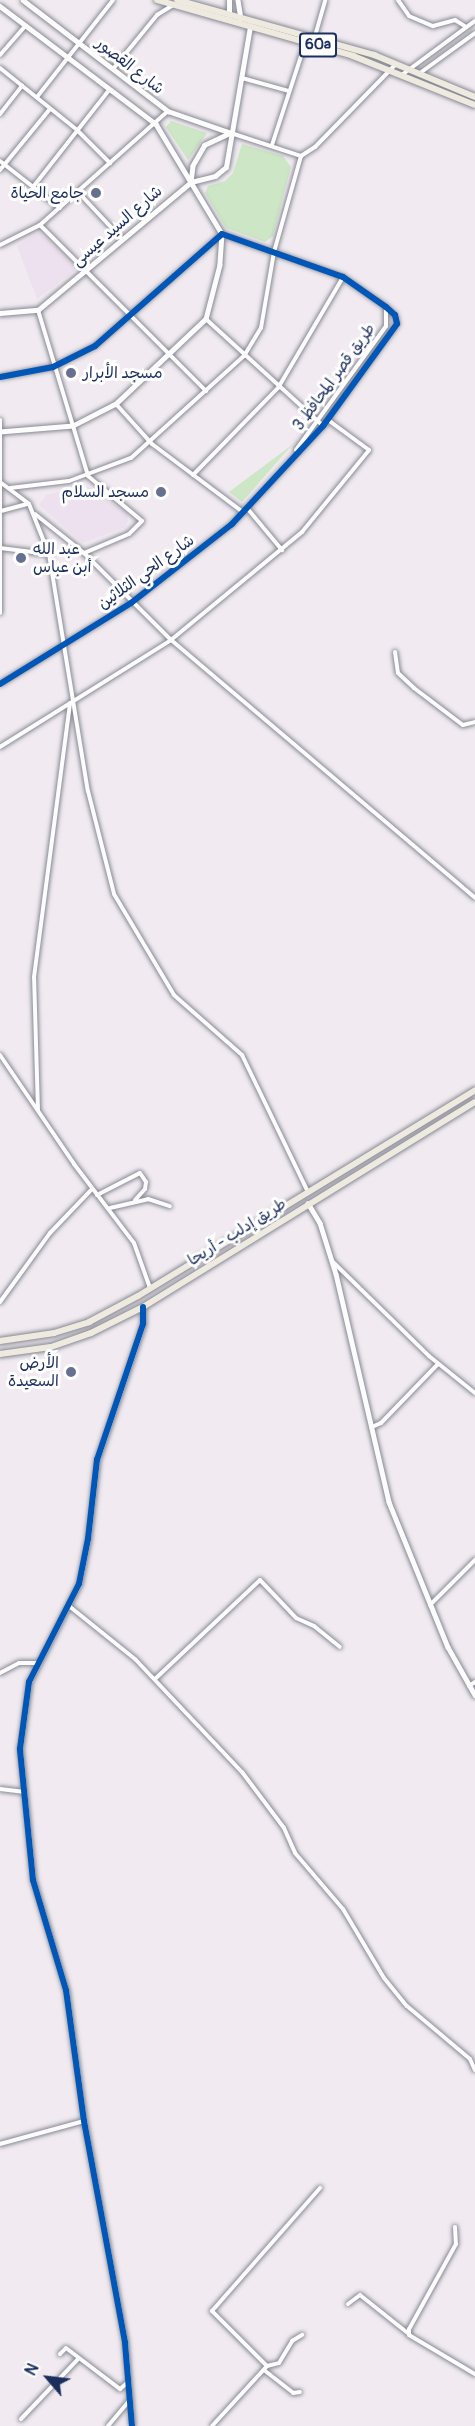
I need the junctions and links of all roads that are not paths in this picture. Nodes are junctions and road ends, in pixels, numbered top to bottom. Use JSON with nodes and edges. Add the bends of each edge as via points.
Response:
{"nodes":[{"id":1,"x":23,"y":0,"type":"edge"},
{"id":2,"x":113,"y":0,"type":"edge"},
{"id":3,"x":157,"y":0,"type":"edge"},
{"id":4,"x":229,"y":0,"type":"edge"},
{"id":5,"x":238,"y":0,"type":"edge"},
{"id":6,"x":325,"y":0,"type":"edge"},
{"id":7,"x":398,"y":0,"type":"edge"},
{"id":8,"x":179,"y":1,"type":"edge"},
{"id":9,"x":170,"y":5,"type":"junction"},
{"id":10,"x":0,"y":6,"type":"edge"},
{"id":11,"x":228,"y":14,"type":"junction"},
{"id":12,"x":239,"y":17,"type":"junction"},
{"id":13,"x":233,"y":21,"type":"junction"},
{"id":14,"x":475,"y":21,"type":"edge"},
{"id":15,"x":25,"y":26,"type":"junction"},
{"id":16,"x":250,"y":27,"type":"junction"},
{"id":17,"x":466,"y":27,"type":"junction"},
{"id":18,"x":475,"y":33,"type":"edge"},
{"id":19,"x":315,"y":36,"type":"junction"},
{"id":20,"x":306,"y":41,"type":"junction"},
{"id":21,"x":80,"y":43,"type":"junction"},
{"id":22,"x":0,"y":55,"type":"edge"},
{"id":23,"x":69,"y":58,"type":"junction"},
{"id":24,"x":394,"y":66,"type":"junction"},
{"id":25,"x":0,"y":68,"type":"edge"},
{"id":26,"x":113,"y":69,"type":"junction"},
{"id":27,"x":405,"y":71,"type":"junction"},
{"id":28,"x":418,"y":76,"type":"junction"},
{"id":29,"x":242,"y":78,"type":"junction"},
{"id":30,"x":22,"y":86,"type":"junction"},
{"id":31,"x":109,"y":90,"type":"junction"},
{"id":32,"x":289,"y":91,"type":"junction"},
{"id":33,"x":37,"y":97,"type":"junction"},
{"id":34,"x":475,"y":98,"type":"edge"},
{"id":35,"x":475,"y":105,"type":"edge"},
{"id":36,"x":50,"y":109,"type":"junction"},
{"id":37,"x":168,"y":111,"type":"junction"},
{"id":38,"x":0,"y":114,"type":"edge"},
{"id":39,"x":156,"y":124,"type":"junction"},
{"id":40,"x":77,"y":130,"type":"junction"},
{"id":41,"x":231,"y":133,"type":"junction"},
{"id":42,"x":272,"y":146,"type":"junction"},
{"id":43,"x":301,"y":156,"type":"junction"},
{"id":44,"x":0,"y":161,"type":"edge"},
{"id":45,"x":110,"y":163,"type":"junction"},
{"id":46,"x":7,"y":166,"type":"junction"},
{"id":47,"x":0,"y":170,"type":"edge"},
{"id":48,"x":191,"y":182,"type":"junction"},
{"id":49,"x":33,"y":187,"type":"junction"},
{"id":50,"x":78,"y":192,"type":"junction"},
{"id":51,"x":60,"y":208,"type":"junction"},
{"id":52,"x":40,"y":225,"type":"junction"},
{"id":53,"x":222,"y":234,"type":"junction"},
{"id":54,"x":122,"y":239,"type":"junction"},
{"id":55,"x":0,"y":245,"type":"edge"},
{"id":56,"x":274,"y":252,"type":"junction"},
{"id":57,"x":85,"y":270,"type":"junction"},
{"id":58,"x":343,"y":277,"type":"junction"},
{"id":59,"x":386,"y":307,"type":"junction"},
{"id":60,"x":38,"y":310,"type":"junction"},
{"id":61,"x":0,"y":313,"type":"edge"},
{"id":62,"x":131,"y":315,"type":"junction"},
{"id":63,"x":206,"y":319,"type":"junction"},
{"id":64,"x":171,"y":355,"type":"junction"},
{"id":65,"x":244,"y":356,"type":"junction"},
{"id":66,"x":56,"y":365,"type":"junction"},
{"id":67,"x":0,"y":377,"type":"edge"},
{"id":68,"x":279,"y":388,"type":"junction"},
{"id":69,"x":206,"y":391,"type":"junction"},
{"id":70,"x":116,"y":404,"type":"junction"},
{"id":71,"x":0,"y":420,"type":"edge"},
{"id":72,"x":316,"y":420,"type":"junction"},
{"id":73,"x":328,"y":420,"type":"junction"},
{"id":74,"x":73,"y":426,"type":"junction"},
{"id":75,"x":323,"y":426,"type":"junction"},
{"id":76,"x":1,"y":432,"type":"edge"},
{"id":77,"x":152,"y":444,"type":"junction"},
{"id":78,"x":290,"y":458,"type":"junction"},
{"id":79,"x":193,"y":475,"type":"junction"},
{"id":80,"x":88,"y":476,"type":"junction"},
{"id":81,"x":1,"y":482,"type":"edge"},
{"id":82,"x":10,"y":488,"type":"junction"},
{"id":83,"x":28,"y":504,"type":"junction"},
{"id":84,"x":247,"y":507,"type":"junction"},
{"id":85,"x":0,"y":511,"type":"edge"},
{"id":86,"x":32,"y":512,"type":"junction"},
{"id":87,"x":243,"y":512,"type":"junction"},
{"id":88,"x":0,"y":548,"type":"edge"},
{"id":89,"x":282,"y":550,"type":"junction"},
{"id":90,"x":84,"y":553,"type":"junction"},
{"id":91,"x":49,"y":554,"type":"junction"},
{"id":92,"x":1,"y":582,"type":"edge"},
{"id":93,"x":131,"y":603,"type":"junction"},
{"id":94,"x":0,"y":613,"type":"edge"},
{"id":95,"x":171,"y":640,"type":"junction"},
{"id":96,"x":65,"y":645,"type":"junction"},
{"id":97,"x":395,"y":652,"type":"dead end"},
{"id":98,"x":0,"y":684,"type":"edge"},
{"id":99,"x":71,"y":702,"type":"junction"},
{"id":100,"x":475,"y":722,"type":"edge"},
{"id":101,"x":0,"y":747,"type":"edge"},
{"id":102,"x":475,"y":898,"type":"edge"},
{"id":103,"x":0,"y":1055,"type":"edge"},
{"id":104,"x":475,"y":1090,"type":"edge"},
{"id":105,"x":475,"y":1102,"type":"edge"},
{"id":106,"x":38,"y":1110,"type":"junction"},
{"id":107,"x":92,"y":1189,"type":"junction"},
{"id":108,"x":308,"y":1192,"type":"junction"},
{"id":109,"x":97,"y":1195,"type":"junction"},
{"id":110,"x":135,"y":1200,"type":"junction"},
{"id":111,"x":308,"y":1203,"type":"junction"},
{"id":112,"x":170,"y":1206,"type":"dead end"},
{"id":113,"x":110,"y":1208,"type":"junction"},
{"id":114,"x":225,"y":1242,"type":"junction"},
{"id":115,"x":231,"y":1251,"type":"junction"},
{"id":116,"x":332,"y":1260,"type":"junction"},
{"id":117,"x":150,"y":1289,"type":"junction"},
{"id":118,"x":0,"y":1302,"type":"edge"},
{"id":119,"x":143,"y":1307,"type":"junction"},
{"id":120,"x":0,"y":1341,"type":"edge"},
{"id":121,"x":0,"y":1354,"type":"edge"},
{"id":122,"x":438,"y":1364,"type":"junction"},
{"id":123,"x":475,"y":1393,"type":"edge"},
{"id":124,"x":372,"y":1427,"type":"junction"},
{"id":125,"x":475,"y":1560,"type":"edge"},
{"id":126,"x":429,"y":1605,"type":"junction"},
{"id":127,"x":69,"y":1606,"type":"junction"},
{"id":128,"x":340,"y":1647,"type":"dead end"},
{"id":129,"x":37,"y":1663,"type":"junction"},
{"id":130,"x":0,"y":1673,"type":"edge"},
{"id":131,"x":155,"y":1679,"type":"junction"},
{"id":132,"x":475,"y":1682,"type":"edge"},
{"id":133,"x":469,"y":1686,"type":"junction"},
{"id":134,"x":475,"y":1695,"type":"edge"},
{"id":135,"x":0,"y":1789,"type":"edge"},
{"id":136,"x":23,"y":1792,"type":"junction"},
{"id":137,"x":475,"y":2070,"type":"edge"},
{"id":138,"x":84,"y":2121,"type":"junction"},
{"id":139,"x":0,"y":2144,"type":"edge"},
{"id":140,"x":320,"y":2188,"type":"dead end"},
{"id":141,"x":455,"y":2228,"type":"dead end"},
{"id":142,"x":348,"y":2304,"type":"dead end"},
{"id":143,"x":409,"y":2334,"type":"junction"},
{"id":144,"x":302,"y":2335,"type":"dead end"},
{"id":145,"x":60,"y":2354,"type":"dead end"},
{"id":146,"x":80,"y":2358,"type":"junction"},
{"id":147,"x":265,"y":2368,"type":"junction"},
{"id":148,"x":475,"y":2374,"type":"edge"},
{"id":149,"x":129,"y":2382,"type":"junction"},
{"id":150,"x":300,"y":2391,"type":"dead end"},
{"id":151,"x":130,"y":2400,"type":"junction"},
{"id":152,"x":21,"y":2419,"type":"dead end"},
{"id":153,"x":108,"y":2426,"type":"edge"},
{"id":154,"x":132,"y":2426,"type":"edge"},
{"id":155,"x":212,"y":2426,"type":"edge"}],
"edges":[{"from":1,"to":21,"type":"street","name":"شارع القصور"},
{"from":2,"to":21,"type":"street"},
{"from":3,"to":9,"type":"main road","number":"60a"},
{"from":4,"to":11,"type":"street"},
{"from":5,"to":12,"type":"street"},
{"from":6,"to":19,"type":"street"},
{"from":7,"to":17,"type":"street","via":[[409,16],[433,26],[455,20]]},
{"from":8,"to":9,"type":"street"},
{"from":8,"to":11,"type":"main road","number":"60a"},
{"from":9,"to":13,"type":"main road","number":"60a"},
{"from":9,"to":26,"type":"street"},
{"from":10,"to":15,"type":"street","name":"شارع القصور"},
{"from":11,"to":12,"type":"main road","number":"60a"},
{"from":11,"to":13,"type":"street"},
{"from":12,"to":16,"type":"street"},
{"from":12,"to":19,"type":"main road","number":"60a"},
{"from":13,"to":16,"type":"main road","number":"60a"},
{"from":14,"to":17,"type":"street"},
{"from":15,"to":22,"type":"street"},
{"from":15,"to":23,"type":"street","name":"شارع القصور"},
{"from":16,"to":20,"type":"main road","number":"60a"},
{"from":16,"to":29,"type":"street"},
{"from":17,"to":27,"type":"street"},
{"from":18,"to":28,"type":"street"},
{"from":19,"to":24,"type":"main road","number":"60a"},
{"from":20,"to":24,"type":"main road","number":"60a"},
{"from":20,"to":32,"type":"street"},
{"from":21,"to":23,"type":"street"},
{"from":21,"to":26,"type":"street","name":"شارع القصور"},
{"from":23,"to":31,"type":"street","name":"شارع القصور"},
{"from":23,"to":33,"type":"street"},
{"from":24,"to":27,"type":"main road","number":"60a"},
{"from":24,"to":43,"type":"street","via":[[315,147]]},
{"from":25,"to":30,"type":"street"},
{"from":26,"to":37,"type":"street","name":"شارع القصور"},
{"from":27,"to":28,"type":"main road","number":"60a"},
{"from":28,"to":34,"type":"main road","number":"60a"},
{"from":28,"to":35,"type":"main road","number":"60a"},
{"from":29,"to":32,"type":"street"},
{"from":29,"to":41,"type":"street"},
{"from":30,"to":33,"type":"street"},
{"from":30,"to":38,"type":"street"},
{"from":31,"to":39,"type":"street","name":"شارع القصور"},
{"from":31,"to":40,"type":"street"},
{"from":32,"to":42,"type":"street"},
{"from":33,"to":36,"type":"street"},
{"from":36,"to":40,"type":"street"},
{"from":36,"to":46,"type":"street"},
{"from":37,"to":39,"type":"street"},
{"from":37,"to":41,"type":"street","name":"شارع القصور"},
{"from":39,"to":45,"type":"street"},
{"from":39,"to":48,"type":"street"},
{"from":40,"to":45,"type":"street"},
{"from":40,"to":49,"type":"street"},
{"from":41,"to":42,"type":"street"},
{"from":41,"to":48,"type":"street","via":[[205,145],[193,166]]},
{"from":41,"to":48,"type":"street","via":[[226,167],[215,176]]},
{"from":42,"to":43,"type":"street"},
{"from":43,"to":56,"type":"street"},
{"from":44,"to":46,"type":"street"},
{"from":45,"to":50,"type":"street"},
{"from":46,"to":47,"type":"street"},
{"from":46,"to":49,"type":"street"},
{"from":48,"to":53,"type":"street"},
{"from":48,"to":54,"type":"street","name":"شارع السيد عيسى"},
{"from":49,"to":51,"type":"street"},
{"from":50,"to":51,"type":"street"},
{"from":50,"to":54,"type":"street"},
{"from":51,"to":52,"type":"street"},
{"from":52,"to":55,"type":"street"},
{"from":52,"to":57,"type":"street"},
{"from":53,"to":56,"type":"street"},
{"from":53,"to":62,"type":"street"},
{"from":53,"to":63,"type":"street","via":[[220,265]]},
{"from":54,"to":57,"type":"street","name":"شارع السيد عيسى"},
{"from":56,"to":58,"type":"street"},
{"from":56,"to":65,"type":"street","via":[[261,328]]},
{"from":57,"to":60,"type":"street","name":"شارع السيد عيسى"},
{"from":57,"to":62,"type":"street"},
{"from":58,"to":59,"type":"street"},
{"from":58,"to":68,"type":"street"},
{"from":59,"to":72,"type":"street","name":"طريق قصر المحافظ 3","via":[[386,326]]},
{"from":59,"to":73,"type":"street","via":[[395,315],[396,331]]},
{"from":60,"to":61,"type":"street"},
{"from":60,"to":66,"type":"street"},
{"from":62,"to":64,"type":"street"},
{"from":62,"to":66,"type":"street","via":[[95,346]]},
{"from":63,"to":64,"type":"street"},
{"from":63,"to":65,"type":"street"},
{"from":64,"to":69,"type":"street"},
{"from":64,"to":70,"type":"street"},
{"from":65,"to":68,"type":"street"},
{"from":65,"to":69,"type":"street"},
{"from":66,"to":67,"type":"street"},
{"from":66,"to":74,"type":"street"},
{"from":68,"to":72,"type":"street"},
{"from":68,"to":79,"type":"street"},
{"from":69,"to":77,"type":"street"},
{"from":70,"to":74,"type":"street"},
{"from":70,"to":77,"type":"street"},
{"from":71,"to":76,"type":"street"},
{"from":72,"to":75,"type":"street"},
{"from":72,"to":78,"type":"street","name":"طريق قصر المحافظ 3"},
{"from":73,"to":75,"type":"street"},
{"from":73,"to":89,"type":"street","via":[[369,450],[302,532]]},
{"from":74,"to":76,"type":"street"},
{"from":74,"to":80,"type":"street"},
{"from":75,"to":78,"type":"street"},
{"from":76,"to":81,"type":"street"},
{"from":77,"to":79,"type":"street"},
{"from":77,"to":80,"type":"street","via":[[131,458]]},
{"from":78,"to":84,"type":"street","name":"شارع الحي الثلاثين"},
{"from":79,"to":87,"type":"street"},
{"from":80,"to":82,"type":"street"},
{"from":80,"to":90,"type":"street","via":[[142,521],[129,534]]},
{"from":81,"to":82,"type":"street"},
{"from":81,"to":85,"type":"street"},
{"from":82,"to":83,"type":"street"},
{"from":83,"to":85,"type":"street"},
{"from":83,"to":86,"type":"street"},
{"from":84,"to":87,"type":"street","name":"شارع الحي الثلاثين"},
{"from":84,"to":89,"type":"street"},
{"from":85,"to":88,"type":"street"},
{"from":86,"to":90,"type":"street"},
{"from":86,"to":91,"type":"street"},
{"from":87,"to":93,"type":"street","name":"شارع الحي الثلاثين"},
{"from":88,"to":91,"type":"street"},
{"from":88,"to":92,"type":"street"},
{"from":89,"to":95,"type":"street"},
{"from":90,"to":93,"type":"street"},
{"from":91,"to":96,"type":"street"},
{"from":92,"to":94,"type":"street"},
{"from":93,"to":95,"type":"street"},
{"from":93,"to":96,"type":"street","name":"شارع الحي الثلاثين"},
{"from":95,"to":99,"type":"street"},
{"from":95,"to":102,"type":"street"},
{"from":96,"to":98,"type":"street","name":"شارع الحي الثلاثين"},
{"from":96,"to":99,"type":"street"},
{"from":97,"to":100,"type":"street","via":[[398,673],[414,688],[463,725]]},
{"from":99,"to":101,"type":"street"},
{"from":99,"to":106,"type":"street","via":[[34,977]]},
{"from":99,"to":108,"type":"street","via":[[114,894],[174,995],[242,1054]]},
{"from":103,"to":106,"type":"street"},
{"from":104,"to":108,"type":"main road","name":"طريق إدلب - أريحا"},
{"from":105,"to":111,"type":"main road","name":"طريق إدلب - أريحا"},
{"from":106,"to":107,"type":"street"},
{"from":107,"to":109,"type":"street"},
{"from":107,"to":118,"type":"street","via":[[43,1242]]},
{"from":108,"to":114,"type":"main road","name":"طريق إدلب - أريحا"},
{"from":109,"to":110,"type":"street","via":[[140,1173],[146,1182]]},
{"from":109,"to":113,"type":"street"},
{"from":110,"to":112,"type":"street","via":[[147,1199]]},
{"from":110,"to":113,"type":"street"},
{"from":111,"to":115,"type":"main road","name":"طريق إدلب - أريحا"},
{"from":111,"to":116,"type":"street","via":[[320,1223]]},
{"from":113,"to":117,"type":"street","via":[[134,1243]]},
{"from":114,"to":115,"type":"main road"},
{"from":114,"to":117,"type":"main road","name":"طريق إدلب - أريحا"},
{"from":115,"to":119,"type":"main road","name":"طريق إدلب - أريحا"},
{"from":116,"to":122,"type":"street"},
{"from":116,"to":124,"type":"street"},
{"from":117,"to":120,"type":"main road","name":"طريق إدلب - أريحا","via":[[89,1322],[26,1340]]},
{"from":119,"to":121,"type":"main road","name":"طريق إدلب - أريحا","via":[[91,1333],[51,1347]]},
{"from":119,"to":127,"type":"street","via":[[142,1324],[97,1460],[88,1539]]},
{"from":122,"to":123,"type":"street"},
{"from":122,"to":124,"type":"street","via":[[381,1423]]},
{"from":124,"to":126,"type":"street","via":[[388,1502]]},
{"from":125,"to":126,"type":"street"},
{"from":126,"to":133,"type":"street"},
{"from":127,"to":129,"type":"street"},
{"from":127,"to":131,"type":"street"},
{"from":128,"to":131,"type":"street","via":[[314,1626],[296,1618],[260,1580]]},
{"from":129,"to":130,"type":"street","via":[[19,1664]]},
{"from":129,"to":136,"type":"street","via":[[23,1709]]},
{"from":131,"to":137,"type":"street","via":[[186,1708],[267,1803],[296,1853],[343,1909],[364,1950],[407,2006],[470,2059]]},
{"from":132,"to":133,"type":"street"},
{"from":133,"to":134,"type":"street"},
{"from":135,"to":136,"type":"street"},
{"from":136,"to":138,"type":"street","via":[[33,1880],[66,1990]]},
{"from":138,"to":139,"type":"street"},
{"from":138,"to":149,"type":"street"},
{"from":140,"to":147,"type":"street","via":[[212,2311]]},
{"from":141,"to":143,"type":"street","via":[[456,2244]]},
{"from":142,"to":143,"type":"street","via":[[360,2295]]},
{"from":143,"to":148,"type":"street"},
{"from":144,"to":147,"type":"street","via":[[292,2341],[279,2363]]},
{"from":145,"to":146,"type":"street","via":[[66,2348]]},
{"from":146,"to":149,"type":"street","via":[[120,2389]]},
{"from":146,"to":152,"type":"street"},
{"from":147,"to":150,"type":"street","via":[[293,2392]]},
{"from":147,"to":155,"type":"street"},
{"from":149,"to":151,"type":"street"},
{"from":151,"to":153,"type":"street"},
{"from":151,"to":154,"type":"street"}]}
